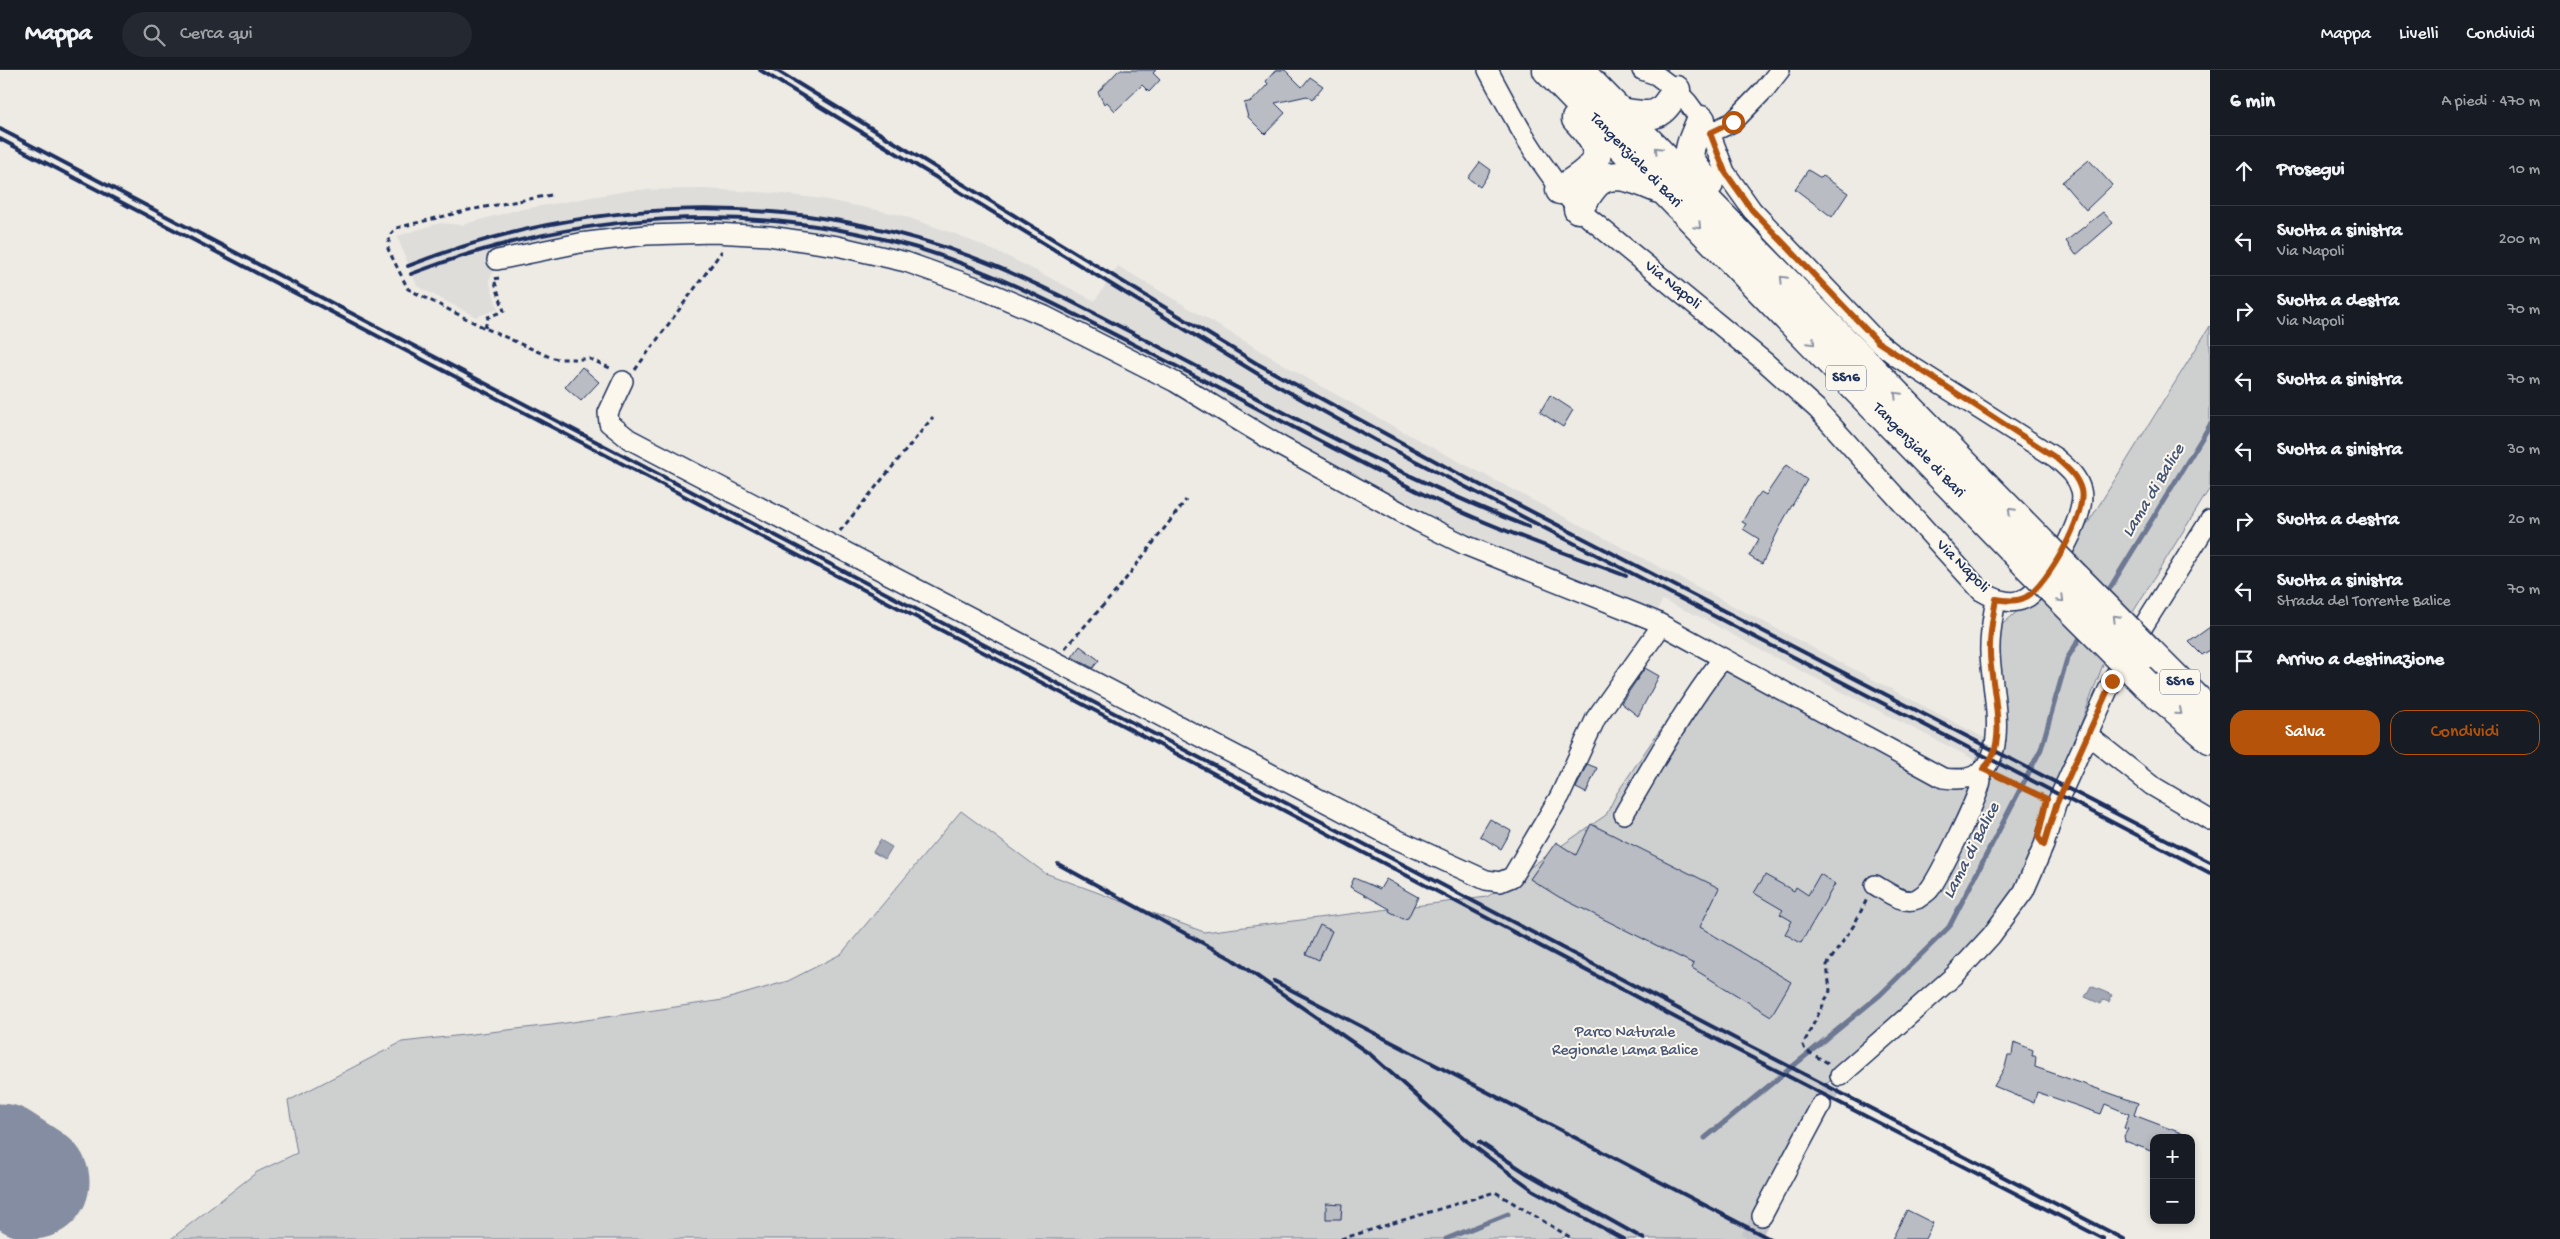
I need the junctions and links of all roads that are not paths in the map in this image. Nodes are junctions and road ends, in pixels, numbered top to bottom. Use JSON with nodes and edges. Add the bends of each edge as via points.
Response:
{"nodes":[{"id":1,"x":1488,"y":70,"type":"edge"},
{"id":2,"x":1540,"y":70,"type":"edge"},
{"id":3,"x":1547,"y":70,"type":"edge"},
{"id":4,"x":1579,"y":70,"type":"edge"},
{"id":5,"x":1642,"y":70,"type":"edge"},
{"id":6,"x":1780,"y":70,"type":"edge"},
{"id":7,"x":1676,"y":90,"type":"junction"},
{"id":8,"x":1620,"y":112,"type":"junction"},
{"id":9,"x":1705,"y":126,"type":"junction"},
{"id":10,"x":1664,"y":191,"type":"junction"},
{"id":11,"x":1569,"y":200,"type":"junction"},
{"id":12,"x":1743,"y":238,"type":"junction"},
{"id":13,"x":500,"y":269,"type":"road end"},
{"id":14,"x":623,"y":381,"type":"road end"},
{"id":15,"x":2210,"y":520,"type":"edge"},
{"id":16,"x":2036,"y":555,"type":"junction"},
{"id":17,"x":1996,"y":599,"type":"junction"},
{"id":18,"x":1658,"y":623,"type":"junction"},
{"id":19,"x":1723,"y":658,"type":"junction"},
{"id":20,"x":2210,"y":712,"type":"edge"},
{"id":21,"x":2088,"y":735,"type":"junction"},
{"id":22,"x":2210,"y":739,"type":"edge"},
{"id":23,"x":1979,"y":772,"type":"junction"},
{"id":24,"x":1624,"y":814,"type":"dead end"},
{"id":25,"x":2210,"y":820,"type":"edge"},
{"id":26,"x":1874,"y":885,"type":"road end"},
{"id":27,"x":1842,"y":1074,"type":"tunnel mouth"},
{"id":28,"x":1821,"y":1105,"type":"tunnel mouth"},
{"id":29,"x":1762,"y":1216,"type":"tunnel mouth"}],
"edges":[{"from":1,"to":11,"type":"street","name":"Via Napoli","via":[[1524,137]]},
{"from":2,"to":11,"type":"highway","via":[[1548,89],[1592,136],[1596,147],[1595,162]]},
{"from":3,"to":10,"type":"highway","name":"Tangenziale di Bari","number":"SS16"},
{"from":4,"to":8,"type":"highway","name":"Tangenziale di Bari","number":"SS16"},
{"from":5,"to":7,"type":"street","name":"Via Napoli"},
{"from":6,"to":9,"type":"street","via":[[1733,122]]},
{"from":7,"to":8,"type":"highway","via":[[1666,108],[1657,114],[1647,116]]},
{"from":7,"to":9,"type":"street","name":"Via Napoli"},
{"from":12,"to":8,"type":"highway","name":"Tangenziale di Bari","number":"SS16","one_way":true},
{"from":9,"to":12,"type":"highway","via":[[1690,147],[1692,166],[1738,213]]},
{"from":9,"to":17,"type":"street","name":"Via Napoli","via":[[1725,172],[1752,210],[1878,342],[2056,458],[2076,476],[2082,492],[2080,510],[2049,574],[2027,597],[2010,602]]},
{"from":10,"to":11,"type":"highway","via":[[1630,178],[1612,176]]},
{"from":10,"to":16,"type":"highway","name":"Tangenziale di Bari","number":"SS16","one_way":true},
{"from":11,"to":17,"type":"street","name":"Via Napoli","via":[[1765,362],[1817,410],[1960,569],[1981,591]]},
{"from":16,"to":12,"type":"highway","name":"Tangenziale di Bari","number":"SS16","one_way":true},
{"from":13,"to":18,"type":"street","via":[[580,244],[636,236],[714,233],[769,236],[837,246],[906,262],[1045,316],[1174,382],[1282,447],[1465,545]]},
{"from":14,"to":18,"type":"street","via":[[608,413],[609,422],[629,439],[1396,839],[1486,880],[1500,882],[1512,877],[1560,796],[1596,718]]},
{"from":15,"to":21,"type":"street","via":[[2144,624],[2112,681]]},
{"from":20,"to":16,"type":"highway","name":"Tangenziale di Bari","number":"SS16","one_way":true,"bridge":true,"via":[[2151,653]]},
{"from":16,"to":22,"type":"highway","name":"Tangenziale di Bari","number":"SS16","one_way":true,"bridge":true,"via":[[2147,686]]},
{"from":17,"to":23,"type":"street","via":[[1990,630],[1990,654],[1998,732],[1995,749]]},
{"from":18,"to":19,"type":"street"},
{"from":19,"to":23,"type":"street","via":[[1944,778],[1960,780]]},
{"from":19,"to":24,"type":"street","via":[[1674,729]]},
{"from":21,"to":25,"type":"street","via":[[2151,785]]},
{"from":21,"to":27,"type":"street","via":[[2056,805],[2044,845],[2024,891],[1991,936],[1955,975]]},
{"from":23,"to":26,"type":"street","via":[[1982,786],[1929,890],[1915,900],[1899,899]]},
{"from":28,"to":29,"type":"street"}]}
